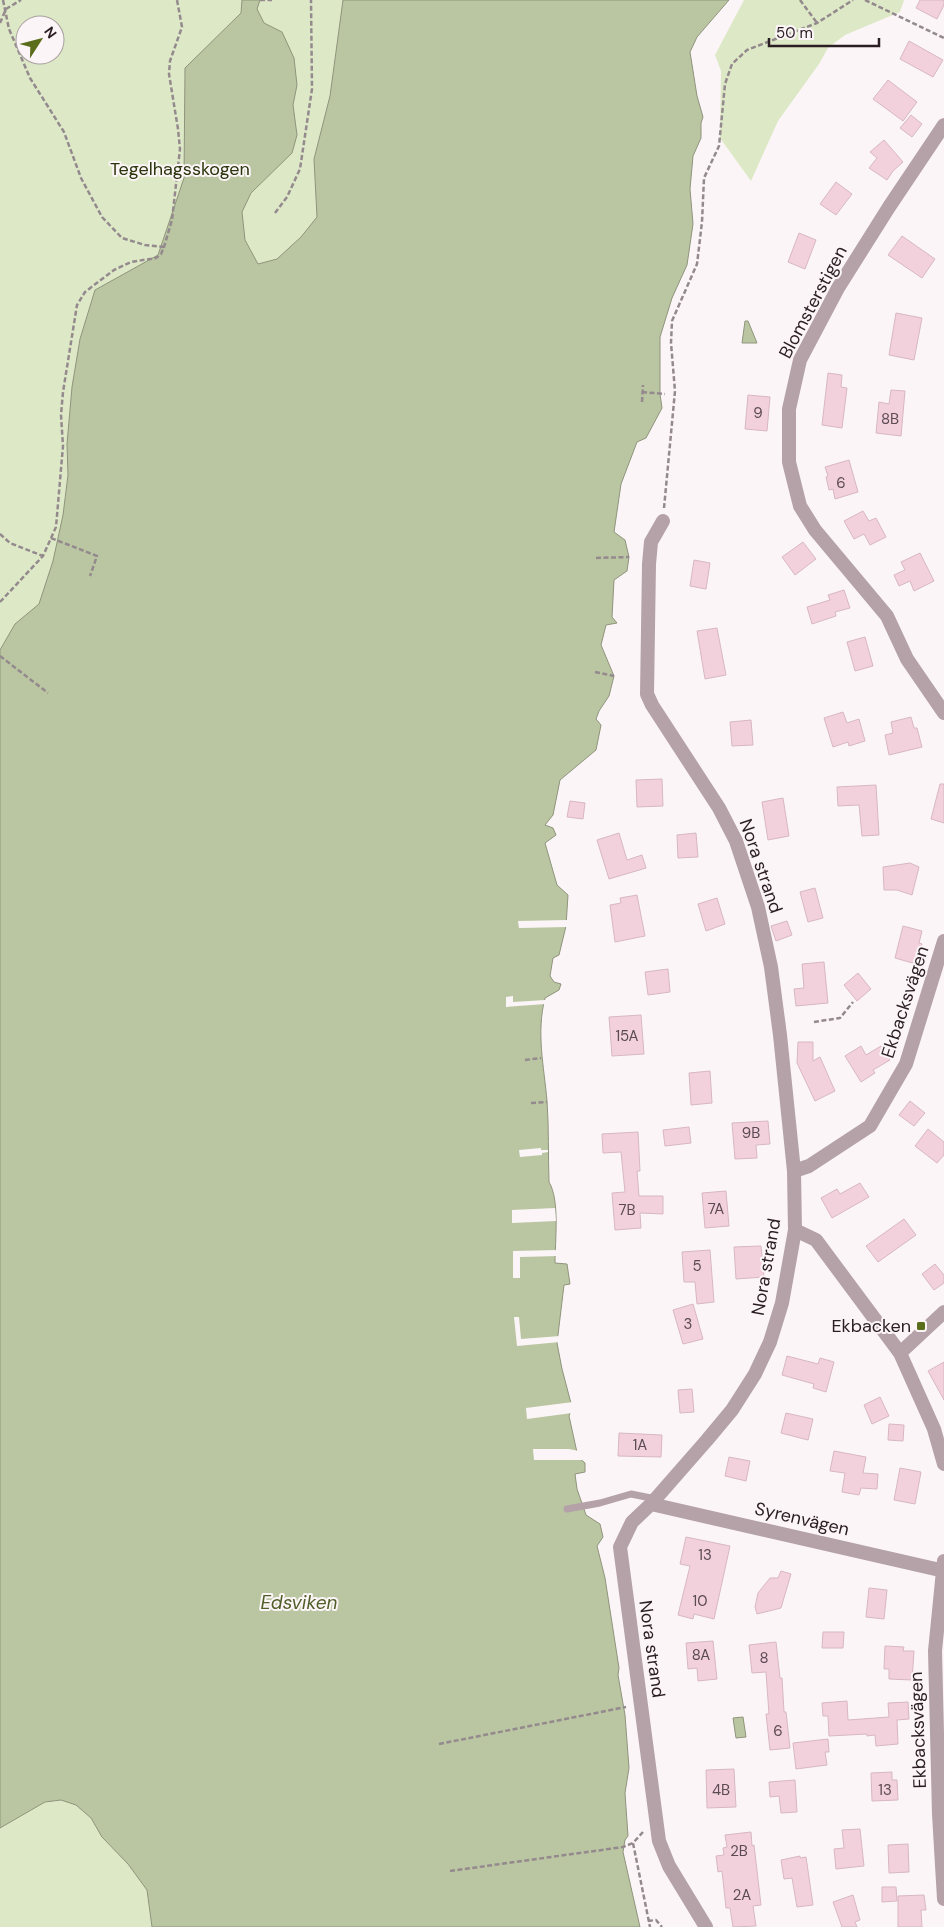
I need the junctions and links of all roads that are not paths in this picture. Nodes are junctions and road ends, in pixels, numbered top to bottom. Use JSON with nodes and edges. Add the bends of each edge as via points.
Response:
{"nodes":[{"id":1,"x":944,"y":125,"type":"edge"},
{"id":2,"x":664,"y":521,"type":"road end"},
{"id":3,"x":944,"y":712,"type":"edge"},
{"id":4,"x":944,"y":941,"type":"edge"},
{"id":5,"x":794,"y":1171,"type":"junction"},
{"id":6,"x":795,"y":1230,"type":"junction"},
{"id":7,"x":944,"y":1312,"type":"edge"},
{"id":8,"x":900,"y":1353,"type":"junction"},
{"id":9,"x":944,"y":1464,"type":"edge"},
{"id":10,"x":654,"y":1501,"type":"junction"},
{"id":11,"x":567,"y":1510,"type":"dead end"},
{"id":12,"x":944,"y":1567,"type":"edge"},
{"id":13,"x":942,"y":1813,"type":"edge"},
{"id":14,"x":944,"y":1899,"type":"edge"},
{"id":15,"x":706,"y":1927,"type":"edge"}],
"edges":[{"from":1,"to":3,"type":"street","name":"Blomsterstigen","via":[[838,288],[800,360],[788,409],[789,462],[800,506],[815,530],[886,616],[907,658]]},
{"from":2,"to":5,"type":"street","name":"Nora strand","via":[[651,542],[647,694],[728,824],[758,907],[778,1016]]},
{"from":4,"to":5,"type":"street","name":"Ekbacksvägen","via":[[906,1064],[870,1126],[810,1166]]},
{"from":5,"to":6,"type":"street","name":"Nora strand"},
{"from":6,"to":8,"type":"street","via":[[816,1240]]},
{"from":6,"to":10,"type":"street","name":"Nora strand","via":[[782,1303],[770,1342],[755,1374],[732,1410]]},
{"from":7,"to":8,"type":"street"},
{"from":8,"to":9,"type":"street","via":[[934,1429]]},
{"from":10,"to":11,"type":"lane","via":[[631,1494]]},
{"from":10,"to":12,"type":"street","name":"Syrenvägen"},
{"from":10,"to":15,"type":"street","name":"Nora strand","via":[[632,1522],[620,1547],[659,1841],[669,1866]]},
{"from":12,"to":13,"type":"street","name":"Ekbacksvägen","via":[[935,1651]]},
{"from":13,"to":14,"type":"street","name":"Ekbacksvägen"}]}
